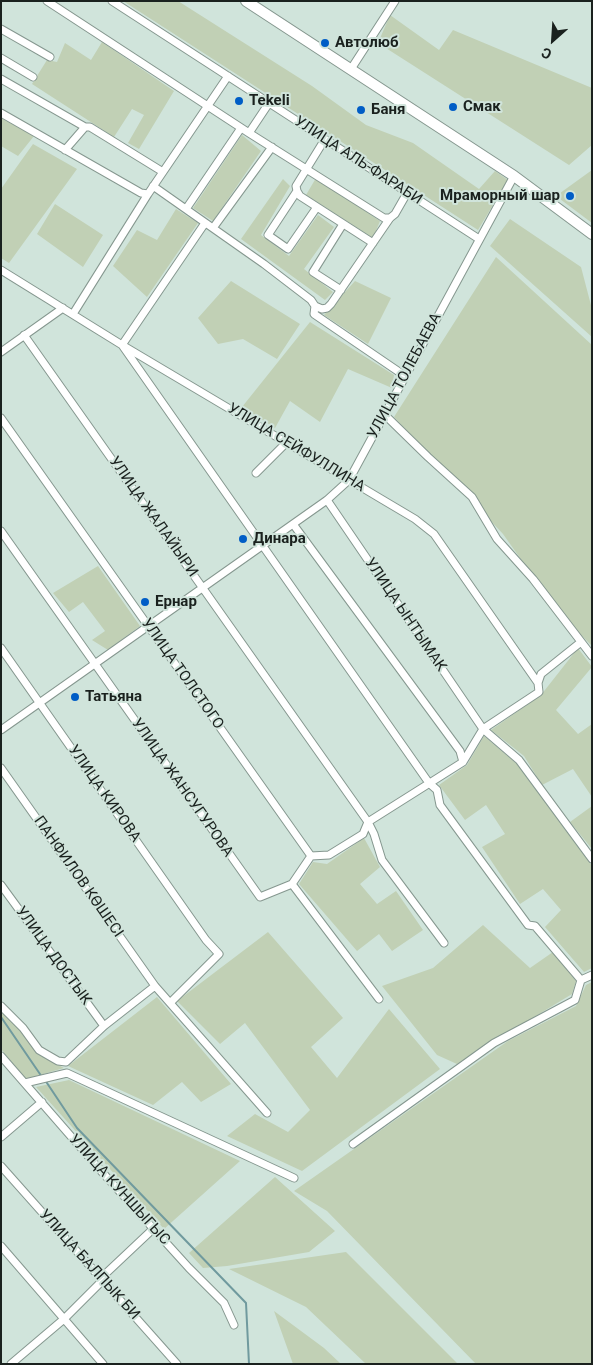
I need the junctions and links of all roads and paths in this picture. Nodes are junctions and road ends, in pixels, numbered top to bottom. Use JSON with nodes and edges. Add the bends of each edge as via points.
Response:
{"nodes":[{"id":1,"x":47,"y":1,"type":"edge"},
{"id":2,"x":112,"y":1,"type":"edge"},
{"id":3,"x":246,"y":1,"type":"edge"},
{"id":4,"x":395,"y":1,"type":"edge"},
{"id":5,"x":1,"y":29,"type":"edge"},
{"id":6,"x":50,"y":57,"type":"dead end"},
{"id":7,"x":1,"y":58,"type":"edge"},
{"id":8,"x":351,"y":70,"type":"junction"},
{"id":9,"x":228,"y":76,"type":"junction"},
{"id":10,"x":33,"y":77,"type":"dead end"},
{"id":11,"x":1,"y":79,"type":"edge"},
{"id":12,"x":268,"y":103,"type":"junction"},
{"id":13,"x":208,"y":106,"type":"junction"},
{"id":14,"x":1,"y":113,"type":"edge"},
{"id":15,"x":85,"y":127,"type":"junction"},
{"id":16,"x":242,"y":128,"type":"junction"},
{"id":17,"x":249,"y":132,"type":"junction"},
{"id":18,"x":325,"y":139,"type":"junction"},
{"id":19,"x":272,"y":147,"type":"junction"},
{"id":20,"x":65,"y":150,"type":"junction"},
{"id":21,"x":306,"y":168,"type":"junction"},
{"id":22,"x":163,"y":172,"type":"junction"},
{"id":23,"x":514,"y":176,"type":"junction"},
{"id":24,"x":153,"y":186,"type":"junction"},
{"id":25,"x":297,"y":191,"type":"junction"},
{"id":26,"x":407,"y":193,"type":"junction"},
{"id":27,"x":148,"y":194,"type":"junction"},
{"id":28,"x":317,"y":207,"type":"junction"},
{"id":29,"x":186,"y":209,"type":"junction"},
{"id":30,"x":390,"y":218,"type":"junction"},
{"id":31,"x":205,"y":223,"type":"junction"},
{"id":32,"x":343,"y":224,"type":"junction"},
{"id":33,"x":213,"y":228,"type":"junction"},
{"id":34,"x":591,"y":234,"type":"edge"},
{"id":35,"x":479,"y":239,"type":"junction"},
{"id":36,"x":373,"y":243,"type":"junction"},
{"id":37,"x":1,"y":270,"type":"edge"},
{"id":38,"x":341,"y":290,"type":"junction"},
{"id":39,"x":315,"y":306,"type":"junction"},
{"id":40,"x":63,"y":308,"type":"junction"},
{"id":41,"x":73,"y":314,"type":"junction"},
{"id":42,"x":24,"y":336,"type":"junction"},
{"id":43,"x":122,"y":345,"type":"junction"},
{"id":44,"x":1,"y":352,"type":"edge"},
{"id":45,"x":405,"y":376,"type":"junction"},
{"id":46,"x":384,"y":415,"type":"junction"},
{"id":47,"x":1,"y":418,"type":"edge"},
{"id":48,"x":286,"y":443,"type":"junction"},
{"id":49,"x":256,"y":473,"type":"dead end"},
{"id":50,"x":349,"y":480,"type":"junction"},
{"id":51,"x":327,"y":500,"type":"junction"},
{"id":52,"x":293,"y":524,"type":"junction"},
{"id":53,"x":1,"y":531,"type":"edge"},
{"id":54,"x":262,"y":546,"type":"junction"},
{"id":55,"x":203,"y":587,"type":"junction"},
{"id":56,"x":148,"y":626,"type":"junction"},
{"id":57,"x":581,"y":642,"type":"junction"},
{"id":58,"x":1,"y":648,"type":"edge"},
{"id":59,"x":592,"y":656,"type":"edge"},
{"id":60,"x":95,"y":664,"type":"junction"},
{"id":61,"x":538,"y":683,"type":"junction"},
{"id":62,"x":40,"y":703,"type":"junction"},
{"id":63,"x":483,"y":729,"type":"junction"},
{"id":64,"x":1,"y":730,"type":"edge"},
{"id":65,"x":462,"y":762,"type":"junction"},
{"id":66,"x":1,"y":768,"type":"edge"},
{"id":67,"x":429,"y":783,"type":"junction"},
{"id":68,"x":368,"y":822,"type":"junction"},
{"id":69,"x":311,"y":856,"type":"junction"},
{"id":70,"x":592,"y":859,"type":"edge"},
{"id":71,"x":292,"y":884,"type":"junction"},
{"id":72,"x":1,"y":885,"type":"edge"},
{"id":73,"x":444,"y":943,"type":"dead end"},
{"id":74,"x":592,"y":975,"type":"edge"},
{"id":75,"x":581,"y":980,"type":"junction"},
{"id":76,"x":155,"y":986,"type":"junction"},
{"id":77,"x":379,"y":999,"type":"dead end"},
{"id":78,"x":170,"y":1003,"type":"junction"},
{"id":79,"x":1,"y":1006,"type":"edge"},
{"id":80,"x":104,"y":1026,"type":"junction"},
{"id":81,"x":1,"y":1056,"type":"edge"},
{"id":82,"x":25,"y":1083,"type":"junction"},
{"id":83,"x":42,"y":1102,"type":"junction"},
{"id":84,"x":267,"y":1113,"type":"dead end"},
{"id":85,"x":1,"y":1137,"type":"edge"},
{"id":86,"x":353,"y":1144,"type":"dead end"},
{"id":87,"x":1,"y":1166,"type":"edge"},
{"id":88,"x":294,"y":1178,"type":"dead end"},
{"id":89,"x":153,"y":1229,"type":"junction"},
{"id":90,"x":1,"y":1246,"type":"edge"},
{"id":91,"x":102,"y":1279,"type":"junction"},
{"id":92,"x":64,"y":1319,"type":"junction"},
{"id":93,"x":234,"y":1325,"type":"dead end"},
{"id":94,"x":11,"y":1364,"type":"edge"},
{"id":95,"x":103,"y":1364,"type":"edge"},
{"id":96,"x":177,"y":1364,"type":"edge"}],
"edges":[{"from":1,"to":13,"type":"street"},
{"from":2,"to":9,"type":"street","name":"УЛИЦА АЛЬ-ФАРАБИ"},
{"from":3,"to":8,"type":"main road"},
{"from":4,"to":8,"type":"street"},
{"from":5,"to":6,"type":"street"},
{"from":7,"to":10,"type":"street"},
{"from":8,"to":23,"type":"main road"},
{"from":9,"to":12,"type":"street","name":"УЛИЦА АЛЬ-ФАРАБИ"},
{"from":9,"to":13,"type":"street"},
{"from":11,"to":15,"type":"street"},
{"from":12,"to":17,"type":"street"},
{"from":12,"to":18,"type":"street","name":"УЛИЦА АЛЬ-ФАРАБИ"},
{"from":13,"to":16,"type":"street"},
{"from":13,"to":22,"type":"street"},
{"from":14,"to":20,"type":"street"},
{"from":15,"to":20,"type":"street"},
{"from":15,"to":22,"type":"street"},
{"from":16,"to":17,"type":"street"},
{"from":16,"to":29,"type":"street"},
{"from":17,"to":19,"type":"street"},
{"from":18,"to":21,"type":"street"},
{"from":18,"to":26,"type":"street","name":"УЛИЦА АЛЬ-ФАРАБИ"},
{"from":19,"to":21,"type":"street"},
{"from":19,"to":33,"type":"street"},
{"from":20,"to":27,"type":"street"},
{"from":21,"to":25,"type":"street","via":[[296,186]]},
{"from":21,"to":30,"type":"street","via":[[384,218]]},
{"from":22,"to":24,"type":"street"},
{"from":23,"to":34,"type":"main road"},
{"from":23,"to":35,"type":"street","name":"УЛИЦА ТОЛЕБАЕВА"},
{"from":24,"to":27,"type":"street"},
{"from":24,"to":29,"type":"street"},
{"from":25,"to":28,"type":"street"},
{"from":25,"to":28,"type":"street","via":[[268,235],[288,250]]},
{"from":26,"to":30,"type":"street"},
{"from":26,"to":35,"type":"street","name":"УЛИЦА АЛЬ-ФАРАБИ"},
{"from":27,"to":41,"type":"street"},
{"from":28,"to":32,"type":"street"},
{"from":29,"to":31,"type":"street"},
{"from":30,"to":36,"type":"street"},
{"from":31,"to":33,"type":"street"},
{"from":31,"to":43,"type":"street"},
{"from":32,"to":36,"type":"street"},
{"from":32,"to":38,"type":"street","via":[[313,272]]},
{"from":33,"to":39,"type":"street","via":[[312,300]]},
{"from":35,"to":45,"type":"street","name":"УЛИЦА ТОЛЕБАЕВА"},
{"from":36,"to":38,"type":"street"},
{"from":37,"to":40,"type":"street","name":"УЛИЦА СЕЙФУЛЛИНА"},
{"from":38,"to":39,"type":"street","via":[[327,308]]},
{"from":39,"to":45,"type":"street","via":[[314,314]]},
{"from":40,"to":41,"type":"street","name":"УЛИЦА СЕЙФУЛЛИНА"},
{"from":40,"to":42,"type":"street"},
{"from":41,"to":43,"type":"street","name":"УЛИЦА СЕЙФУЛЛИНА"},
{"from":42,"to":44,"type":"street"},
{"from":42,"to":55,"type":"street","name":"УЛИЦА ЖАЛАЙЫРИ"},
{"from":43,"to":48,"type":"street","name":"УЛИЦА СЕЙФУЛЛИНА"},
{"from":43,"to":54,"type":"street"},
{"from":45,"to":46,"type":"street","name":"УЛИЦА ТОЛЕБАЕВА"},
{"from":46,"to":50,"type":"street","name":"УЛИЦА ТОЛЕБАЕВА"},
{"from":46,"to":57,"type":"street","via":[[472,497],[497,539],[533,578]]},
{"from":47,"to":56,"type":"street","name":"УЛИЦА ТОЛСТОГО"},
{"from":48,"to":49,"type":"street"},
{"from":48,"to":50,"type":"street","name":"УЛИЦА СЕЙФУЛЛИНА"},
{"from":50,"to":51,"type":"street","name":"УЛИЦА ТОЛЕБАЕВА"},
{"from":50,"to":61,"type":"street","name":"УЛИЦА СЕЙФУЛЛИНА","via":[[415,518],[434,534]]},
{"from":51,"to":52,"type":"street","name":"УЛИЦА ТОЛЕБАЕВА"},
{"from":51,"to":63,"type":"street","name":"УЛИЦА ЫНТЫМАК"},
{"from":52,"to":54,"type":"street","name":"УЛИЦА ТОЛЕБАЕВА"},
{"from":52,"to":65,"type":"street","via":[[460,751]]},
{"from":53,"to":60,"type":"street","name":"УЛИЦА ЖАНСУГУРОВА"},
{"from":54,"to":55,"type":"street","name":"УЛИЦА ТОЛЕБАЕВА"},
{"from":54,"to":67,"type":"street"},
{"from":55,"to":56,"type":"street","name":"УЛИЦА ТОЛЕБАЕВА"},
{"from":55,"to":68,"type":"street","name":"УЛИЦА ЖАЛАЙЫРИ"},
{"from":56,"to":60,"type":"street","name":"УЛИЦА ТОЛЕБАЕВА"},
{"from":56,"to":69,"type":"street","name":"УЛИЦА ТОЛСТОГО"},
{"from":57,"to":59,"type":"street"},
{"from":57,"to":61,"type":"street","via":[[541,674]]},
{"from":58,"to":62,"type":"street","name":"УЛИЦА КИРОВА"},
{"from":60,"to":62,"type":"street","name":"УЛИЦА ТОЛЕБАЕВА"},
{"from":60,"to":71,"type":"street","name":"УЛИЦА ЖАНСУГУРОВА","via":[[260,897]]},
{"from":61,"to":63,"type":"street","via":[[539,692]]},
{"from":62,"to":64,"type":"street","name":"УЛИЦА ТОЛЕБАЕВА"},
{"from":62,"to":78,"type":"street","name":"УЛИЦА КИРОВА","via":[[219,954]]},
{"from":63,"to":65,"type":"street"},
{"from":63,"to":70,"type":"street","name":"УЛИЦА ЫНТЫМАК","via":[[519,760]]},
{"from":65,"to":67,"type":"street"},
{"from":66,"to":76,"type":"street","name":"ПАНФИЛОВ КӨШЕСІ"},
{"from":67,"to":68,"type":"street"},
{"from":67,"to":75,"type":"street","via":[[437,790],[440,805],[528,925],[536,927]]},
{"from":68,"to":69,"type":"street","via":[[363,834],[329,855]]},
{"from":68,"to":73,"type":"street","name":"УЛИЦА ЖАЛАЙЫРИ","via":[[382,860]]},
{"from":69,"to":71,"type":"street"},
{"from":71,"to":77,"type":"street"},
{"from":72,"to":80,"type":"street","name":"УЛИЦА ДОСТЫК"},
{"from":74,"to":75,"type":"street"},
{"from":75,"to":86,"type":"street","via":[[575,1000],[494,1043]]},
{"from":76,"to":78,"type":"street","name":"ПАНФИЛОВ КӨШЕСІ"},
{"from":76,"to":80,"type":"street"},
{"from":78,"to":84,"type":"street","name":"ПАНФИЛОВ КӨШЕСІ"},
{"from":79,"to":80,"type":"street","via":[[39,1050],[58,1061],[66,1062]]},
{"from":81,"to":82,"type":"street","name":"УЛИЦА КУНШЫГЫС"},
{"from":82,"to":83,"type":"street","name":"УЛИЦА КУНШЫГЫС"},
{"from":82,"to":88,"type":"street","via":[[67,1073]]},
{"from":83,"to":85,"type":"street"},
{"from":83,"to":89,"type":"street","name":"УЛИЦА КУНШЫГЫС"},
{"from":87,"to":91,"type":"street","name":"УЛИЦА БАЛПЫК БИ"},
{"from":89,"to":91,"type":"street"},
{"from":89,"to":93,"type":"street","name":"УЛИЦА КУНШЫГЫС","via":[[224,1303]]},
{"from":90,"to":92,"type":"street"},
{"from":91,"to":92,"type":"street"},
{"from":91,"to":96,"type":"street","name":"УЛИЦА БАЛПЫК БИ"},
{"from":92,"to":94,"type":"street"},
{"from":92,"to":95,"type":"street"}]}
